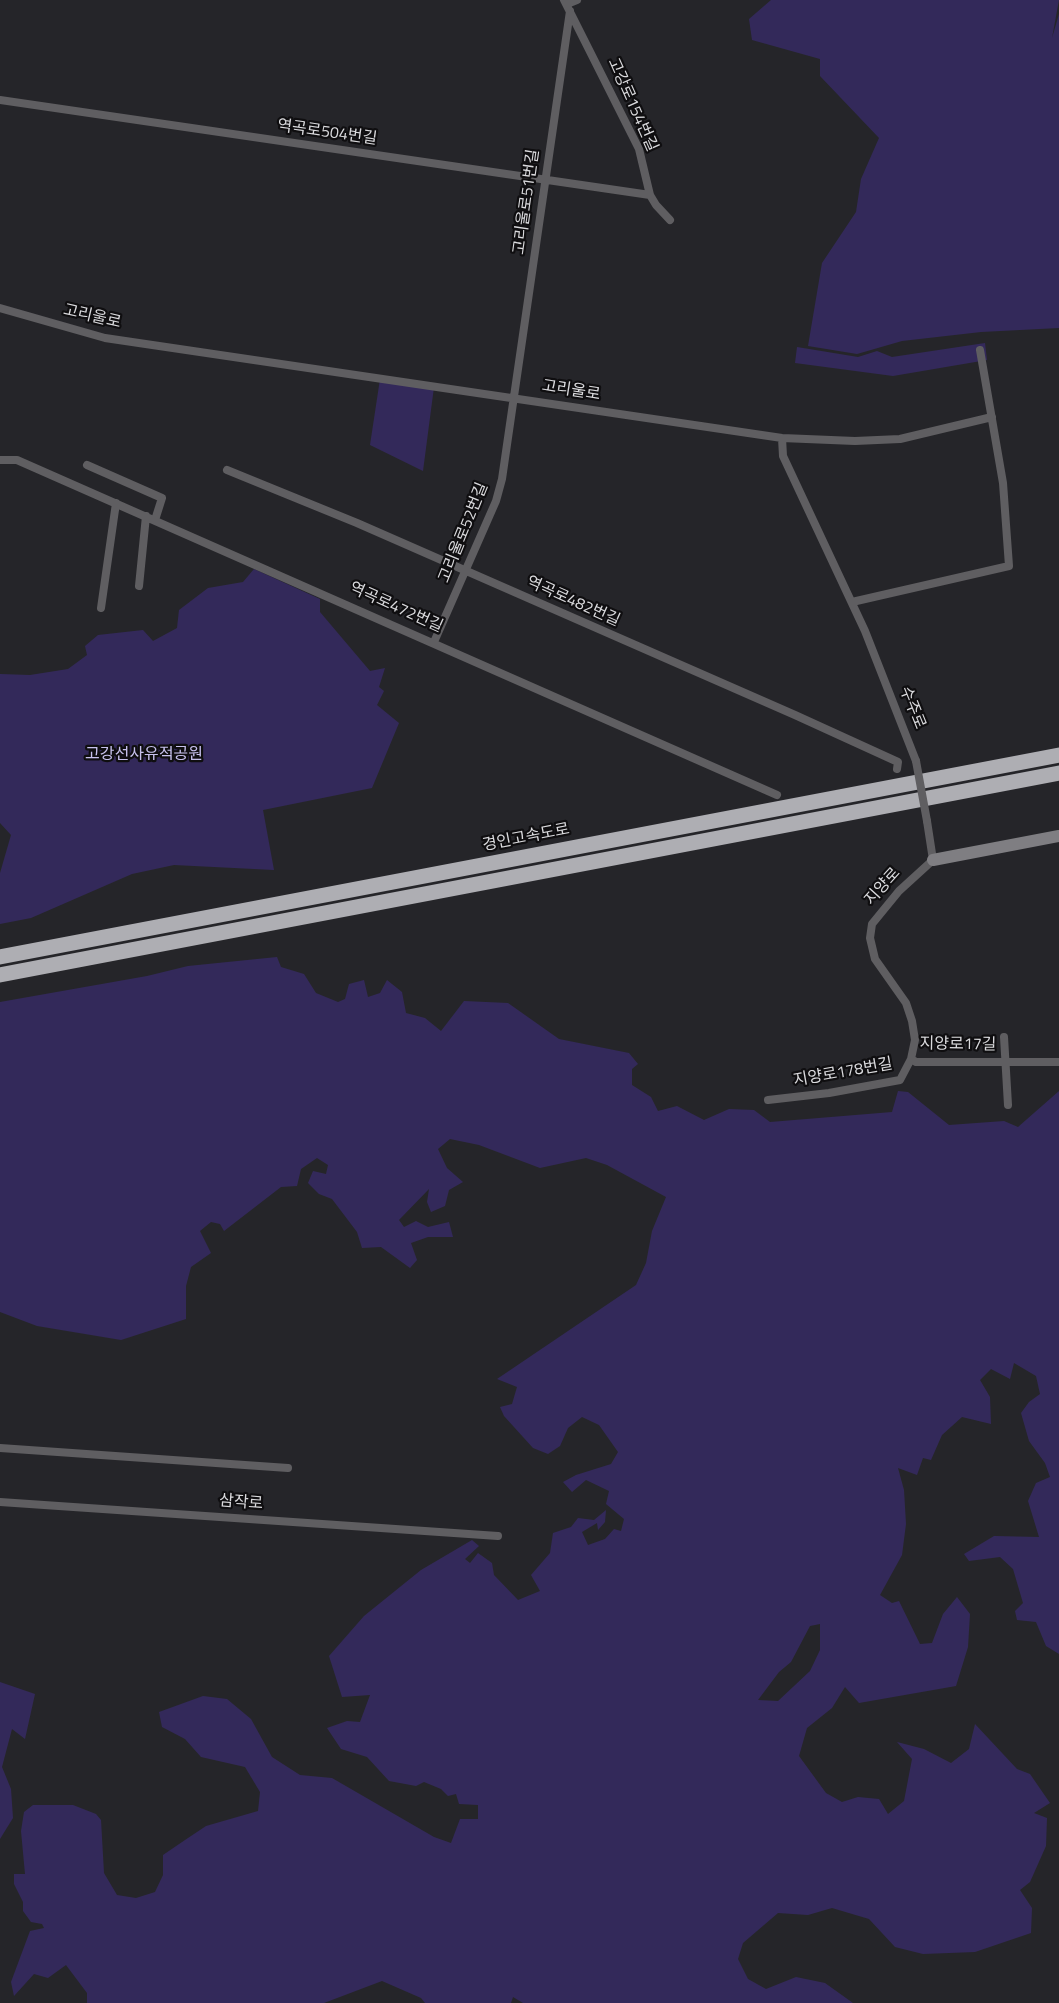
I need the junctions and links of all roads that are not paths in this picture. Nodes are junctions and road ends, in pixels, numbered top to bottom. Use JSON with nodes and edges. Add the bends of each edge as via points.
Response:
{"nodes":[{"id":1,"x":578,"y":0,"type":"edge"},
{"id":2,"x":567,"y":5,"type":"edge"},
{"id":3,"x":0,"y":100,"type":"edge"},
{"id":4,"x":545,"y":179,"type":"junction"},
{"id":5,"x":650,"y":195,"type":"junction"},
{"id":6,"x":670,"y":220,"type":"dead end"},
{"id":7,"x":0,"y":308,"type":"edge"},
{"id":8,"x":980,"y":350,"type":"dead end"},
{"id":9,"x":514,"y":397,"type":"junction"},
{"id":10,"x":992,"y":417,"type":"junction"},
{"id":11,"x":782,"y":438,"type":"junction"},
{"id":12,"x":0,"y":459,"type":"edge"},
{"id":13,"x":87,"y":465,"type":"dead end"},
{"id":14,"x":227,"y":470,"type":"dead end"},
{"id":15,"x":116,"y":502,"type":"junction"},
{"id":16,"x":151,"y":518,"type":"junction"},
{"id":17,"x":465,"y":571,"type":"junction"},
{"id":18,"x":139,"y":586,"type":"dead end"},
{"id":19,"x":852,"y":602,"type":"junction"},
{"id":20,"x":101,"y":608,"type":"dead end"},
{"id":21,"x":435,"y":642,"type":"junction"},
{"id":22,"x":1059,"y":755,"type":"edge"},
{"id":23,"x":897,"y":769,"type":"dead end"},
{"id":24,"x":1059,"y":773,"type":"edge"},
{"id":25,"x":777,"y":795,"type":"dead end"},
{"id":26,"x":1059,"y":836,"type":"edge"},
{"id":27,"x":933,"y":860,"type":"junction"},
{"id":28,"x":0,"y":957,"type":"edge"},
{"id":29,"x":0,"y":975,"type":"edge"},
{"id":30,"x":1005,"y":1037,"type":"dead end"},
{"id":31,"x":911,"y":1059,"type":"junction"},
{"id":32,"x":1005,"y":1061,"type":"junction"},
{"id":33,"x":1059,"y":1062,"type":"edge"},
{"id":34,"x":768,"y":1100,"type":"dead end"},
{"id":35,"x":1008,"y":1105,"type":"dead end"},
{"id":36,"x":0,"y":1448,"type":"edge"},
{"id":37,"x":288,"y":1468,"type":"dead end"},
{"id":38,"x":0,"y":1502,"type":"edge"},
{"id":39,"x":498,"y":1536,"type":"dead end"}],
"edges":[{"from":1,"to":2,"type":"street"},
{"from":2,"to":4,"type":"street","name":"고리울로51번길"},
{"from":2,"to":5,"type":"street","name":"고강로154번길","via":[[639,149]]},
{"from":3,"to":4,"type":"street","name":"역곡로504번길"},
{"from":4,"to":5,"type":"street","name":"역곡로504번길"},
{"from":4,"to":9,"type":"street","name":"고리울로51번길"},
{"from":5,"to":6,"type":"street","name":"고강로154번길"},
{"from":7,"to":9,"type":"street","name":"고리울로","via":[[105,338]]},
{"from":8,"to":10,"type":"street"},
{"from":9,"to":11,"type":"street","name":"고리울로"},
{"from":9,"to":17,"type":"street","name":"고리울로52번길","via":[[496,501]]},
{"from":10,"to":11,"type":"street","name":"고리울로","via":[[900,439]]},
{"from":10,"to":19,"type":"street","via":[[1004,483],[1009,566]]},
{"from":11,"to":19,"type":"street","name":"수주로","via":[[783,456]]},
{"from":12,"to":15,"type":"street","name":"역곡로472번길","via":[[17,460]]},
{"from":13,"to":16,"type":"street","via":[[162,498]]},
{"from":14,"to":17,"type":"street","name":"역곡로482번길"},
{"from":15,"to":16,"type":"street","name":"역곡로472번길"},
{"from":15,"to":20,"type":"street"},
{"from":16,"to":18,"type":"street"},
{"from":16,"to":21,"type":"street","name":"역곡로472번길"},
{"from":17,"to":21,"type":"street","name":"고리울로52번길"},
{"from":17,"to":23,"type":"street","name":"역곡로482번길","via":[[898,762]]},
{"from":19,"to":27,"type":"street","name":"수주로","bridge":true,"via":[[916,761]]},
{"from":21,"to":25,"type":"street","name":"역곡로472번길"},
{"from":22,"to":28,"type":"highway","name":"경인고속도로"},
{"from":24,"to":29,"type":"highway"},
{"from":26,"to":27,"type":"street"},
{"from":27,"to":31,"type":"street","name":"지양로","via":[[898,891],[872,924],[870,938],[875,959],[906,1003],[915,1040]]},
{"from":30,"to":32,"type":"street","name":"지양로17길"},
{"from":31,"to":32,"type":"street","name":"지양로17길"},
{"from":31,"to":34,"type":"street","name":"지양로178번길","via":[[900,1080]]},
{"from":32,"to":33,"type":"street","name":"지양로17길"},
{"from":32,"to":35,"type":"street","name":"지양로17길"},
{"from":36,"to":37,"type":"street"},
{"from":38,"to":39,"type":"street","name":"삼작로"}]}
